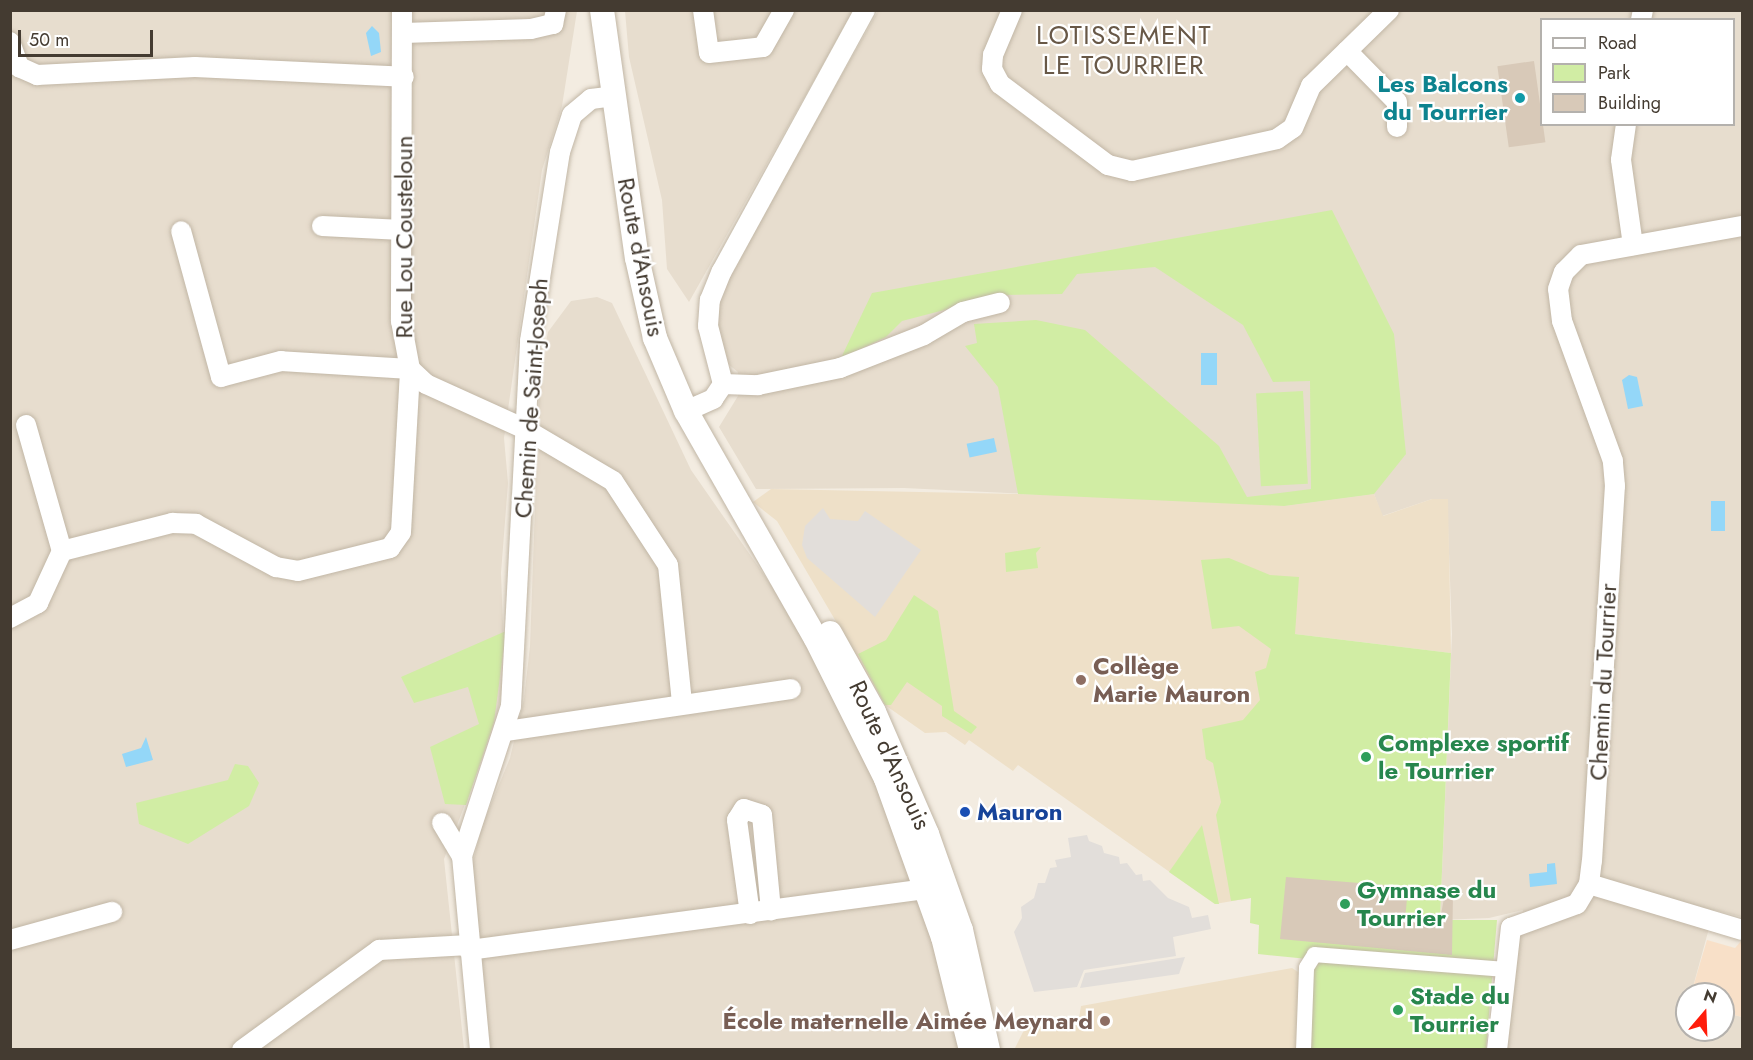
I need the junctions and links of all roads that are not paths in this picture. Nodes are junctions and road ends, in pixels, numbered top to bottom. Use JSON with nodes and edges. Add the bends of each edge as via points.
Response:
{"nodes":[{"id":1,"x":402,"y":10,"type":"edge"},
{"id":2,"x":556,"y":10,"type":"edge"},
{"id":3,"x":602,"y":10,"type":"edge"},
{"id":4,"x":703,"y":10,"type":"edge"},
{"id":5,"x":784,"y":10,"type":"edge"},
{"id":6,"x":865,"y":10,"type":"edge"},
{"id":7,"x":1012,"y":10,"type":"edge"},
{"id":8,"x":1389,"y":10,"type":"edge"},
{"id":9,"x":403,"y":33,"type":"junction"},
{"id":10,"x":10,"y":42,"type":"edge"},
{"id":11,"x":1347,"y":51,"type":"junction"},
{"id":12,"x":404,"y":77,"type":"junction"},
{"id":13,"x":614,"y":96,"type":"junction"},
{"id":14,"x":1626,"y":126,"type":"edge"},
{"id":15,"x":1397,"y":127,"type":"dead end"},
{"id":16,"x":322,"y":226,"type":"dead end"},
{"id":17,"x":1743,"y":226,"type":"edge"},
{"id":18,"x":402,"y":230,"type":"junction"},
{"id":19,"x":181,"y":231,"type":"dead end"},
{"id":20,"x":1633,"y":246,"type":"junction"},
{"id":21,"x":1000,"y":303,"type":"dead end"},
{"id":22,"x":410,"y":369,"type":"junction"},
{"id":23,"x":723,"y":384,"type":"junction"},
{"id":24,"x":686,"y":411,"type":"junction"},
{"id":25,"x":26,"y":425,"type":"dead end"},
{"id":26,"x":525,"y":429,"type":"junction"},
{"id":27,"x":62,"y":551,"type":"junction"},
{"id":28,"x":10,"y":618,"type":"edge"},
{"id":29,"x":791,"y":689,"type":"dead end"},
{"id":30,"x":682,"y":704,"type":"junction"},
{"id":31,"x":507,"y":731,"type":"junction"},
{"id":32,"x":893,"y":774,"type":"junction"},
{"id":33,"x":442,"y":823,"type":"dead end"},
{"id":34,"x":462,"y":856,"type":"junction"},
{"id":35,"x":1589,"y":884,"type":"junction"},
{"id":36,"x":928,"y":889,"type":"junction"},
{"id":37,"x":771,"y":911,"type":"junction"},
{"id":38,"x":112,"y":912,"type":"dead end"},
{"id":39,"x":750,"y":914,"type":"junction"},
{"id":40,"x":1743,"y":930,"type":"edge"},
{"id":41,"x":10,"y":940,"type":"edge"},
{"id":42,"x":469,"y":947,"type":"junction"},
{"id":43,"x":1504,"y":969,"type":"junction"},
{"id":44,"x":242,"y":1050,"type":"edge"},
{"id":45,"x":480,"y":1050,"type":"edge"},
{"id":46,"x":971,"y":1050,"type":"edge"},
{"id":47,"x":988,"y":1050,"type":"edge"},
{"id":48,"x":1303,"y":1050,"type":"edge"},
{"id":49,"x":1497,"y":1050,"type":"edge"}],
"edges":[{"from":1,"to":9,"type":"street","name":"Rue Lou Cousteloun"},
{"from":2,"to":9,"type":"street","via":[[553,24],[531,29]]},
{"from":3,"to":13,"type":"street","name":"Route d'Ansouis"},
{"from":4,"to":5,"type":"street","via":[[710,53],[763,47]]},
{"from":6,"to":23,"type":"street","via":[[710,300],[708,326]]},
{"from":7,"to":11,"type":"street","via":[[993,55],[992,69],[1000,84],[1108,165],[1132,171],[1277,139],[1293,128],[1311,86]]},
{"from":8,"to":11,"type":"street"},
{"from":9,"to":12,"type":"street","name":"Rue Lou Cousteloun"},
{"from":10,"to":12,"type":"street","via":[[20,67],[38,75],[195,67]]},
{"from":11,"to":15,"type":"street","via":[[1397,102]]},
{"from":12,"to":18,"type":"street","name":"Rue Lou Cousteloun"},
{"from":13,"to":24,"type":"street","name":"Route d'Ansouis","via":[[645,300],[655,338]]},
{"from":13,"to":26,"type":"street","name":"Chemin de Saint-Joseph","via":[[579,106],[560,152],[530,341]]},
{"from":14,"to":20,"type":"street","via":[[1621,160]]},
{"from":16,"to":18,"type":"street"},
{"from":17,"to":20,"type":"street"},
{"from":18,"to":22,"type":"street","name":"Rue Lou Cousteloun","via":[[401,321]]},
{"from":19,"to":22,"type":"street","via":[[221,378],[281,361]]},
{"from":20,"to":35,"type":"street","name":"Chemin du Tourrier","via":[[1581,255],[1564,272],[1558,289],[1562,321],[1613,461],[1615,486]]},
{"from":21,"to":23,"type":"street","via":[[963,312],[924,335],[840,368],[758,386]]},
{"from":22,"to":26,"type":"street","name":"Rue Lou Cousteloun","via":[[426,384]]},
{"from":22,"to":27,"type":"street","via":[[403,523],[390,548],[298,571],[276,567],[196,524],[172,523]]},
{"from":23,"to":24,"type":"street","via":[[713,399]]},
{"from":24,"to":32,"type":"street","name":"Route d'Ansouis"},
{"from":25,"to":27,"type":"street"},
{"from":26,"to":30,"type":"street","name":"Rue Lou Cousteloun","via":[[613,481],[668,565]]},
{"from":26,"to":31,"type":"street","name":"Chemin de Saint-Joseph","via":[[518,629]]},
{"from":27,"to":28,"type":"street","via":[[38,603]]},
{"from":29,"to":30,"type":"street"},
{"from":30,"to":31,"type":"street"},
{"from":31,"to":34,"type":"street","name":"Chemin de Saint-Joseph"},
{"from":32,"to":36,"type":"street","name":"Route d'Ansouis"},
{"from":32,"to":47,"type":"street","name":"Route d'Ansouis","via":[[961,930]]},
{"from":33,"to":34,"type":"street"},
{"from":34,"to":42,"type":"street"},
{"from":35,"to":40,"type":"street"},
{"from":35,"to":43,"type":"street","via":[[1577,904],[1511,928]]},
{"from":36,"to":37,"type":"street"},
{"from":36,"to":46,"type":"street","name":"Route d'Ansouis"},
{"from":37,"to":39,"type":"street"},
{"from":37,"to":39,"type":"street","via":[[762,815],[744,809],[737,820]]},
{"from":38,"to":41,"type":"street"},
{"from":39,"to":42,"type":"street"},
{"from":42,"to":44,"type":"street","via":[[379,950]]},
{"from":42,"to":45,"type":"street"},
{"from":43,"to":48,"type":"street","via":[[1314,954],[1306,967]]},
{"from":43,"to":49,"type":"street"}]}
